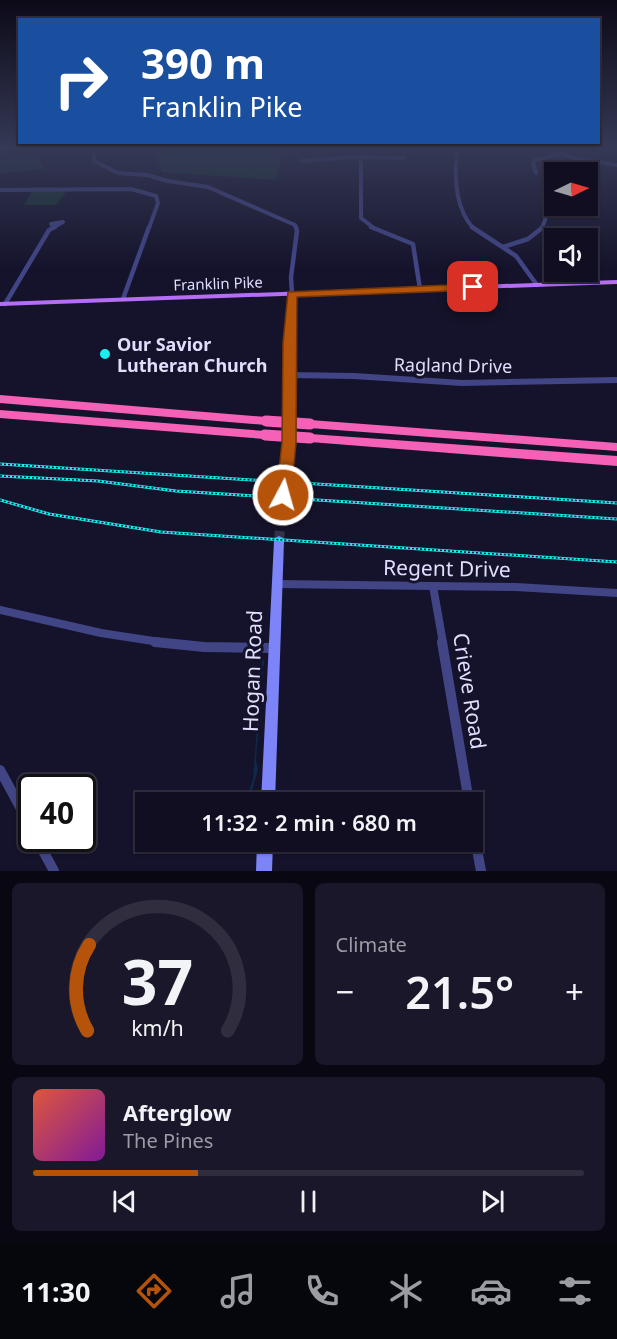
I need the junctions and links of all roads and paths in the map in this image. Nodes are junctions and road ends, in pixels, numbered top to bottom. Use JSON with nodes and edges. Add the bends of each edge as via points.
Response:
{"nodes":[{"id":1,"x":209,"y":188,"type":"edge"},
{"id":2,"x":361,"y":188,"type":"edge"},
{"id":3,"x":456,"y":188,"type":"edge"},
{"id":4,"x":0,"y":190,"type":"edge"},
{"id":5,"x":547,"y":216,"type":"edge"},
{"id":6,"x":54,"y":225,"type":"dead end"},
{"id":7,"x":503,"y":247,"type":"junction"},
{"id":8,"x":617,"y":282,"type":"edge"},
{"id":9,"x":537,"y":285,"type":"junction"},
{"id":10,"x":420,"y":289,"type":"junction"},
{"id":11,"x":292,"y":294,"type":"junction"},
{"id":12,"x":123,"y":299,"type":"junction"},
{"id":13,"x":2,"y":304,"type":"edge"},
{"id":14,"x":289,"y":375,"type":"junction"},
{"id":15,"x":617,"y":380,"type":"edge"},
{"id":16,"x":0,"y":399,"type":"edge"},
{"id":17,"x":0,"y":414,"type":"edge"},
{"id":18,"x":617,"y":447,"type":"edge"},
{"id":19,"x":617,"y":461,"type":"edge"},
{"id":20,"x":283,"y":495,"type":"tunnel mouth"},
{"id":21,"x":279,"y":542,"type":"tunnel mouth"},
{"id":22,"x":276,"y":584,"type":"junction"},
{"id":23,"x":433,"y":585,"type":"junction"},
{"id":24,"x":617,"y":593,"type":"edge"},
{"id":25,"x":0,"y":610,"type":"edge"},
{"id":26,"x":274,"y":648,"type":"junction"},
{"id":27,"x":0,"y":770,"type":"edge"},
{"id":28,"x":268,"y":792,"type":"edge"},
{"id":29,"x":467,"y":792,"type":"edge"},
{"id":30,"x":18,"y":803,"type":"edge"},
{"id":31,"x":44,"y":852,"type":"edge"},
{"id":32,"x":265,"y":852,"type":"edge"},
{"id":33,"x":477,"y":852,"type":"edge"},
{"id":34,"x":54,"y":871,"type":"edge"},
{"id":35,"x":264,"y":871,"type":"edge"},
{"id":36,"x":481,"y":871,"type":"edge"}],
"edges":[{"from":1,"to":11,"type":"street","via":[[295,225]]},
{"from":2,"to":10,"type":"street","via":[[361,218],[371,228],[412,244]]},
{"from":3,"to":7,"type":"street","via":[[462,215],[476,231]]},
{"from":4,"to":12,"type":"street","via":[[131,189],[157,197]]},
{"from":5,"to":7,"type":"street","via":[[536,237]]},
{"from":6,"to":13,"type":"street"},
{"from":7,"to":9,"type":"street","via":[[522,263]]},
{"from":8,"to":9,"type":"main road","name":"Franklin Pike"},
{"from":9,"to":10,"type":"main road","name":"Franklin Pike"},
{"from":10,"to":11,"type":"main road","name":"Franklin Pike"},
{"from":11,"to":12,"type":"main road","name":"Franklin Pike"},
{"from":11,"to":14,"type":"street"},
{"from":12,"to":13,"type":"main road","name":"Franklin Pike"},
{"from":14,"to":15,"type":"street","name":"Ragland Drive","via":[[334,374],[465,383]]},
{"from":14,"to":20,"type":"street","via":[[289,443]]},
{"from":16,"to":18,"type":"highway","bridge":true},
{"from":17,"to":19,"type":"highway","bridge":true},
{"from":21,"to":22,"type":"street","name":"Hogan Road"},
{"from":22,"to":23,"type":"street","name":"Regent Drive"},
{"from":22,"to":26,"type":"street","name":"Hogan Road"},
{"from":23,"to":24,"type":"street","name":"Regent Drive"},
{"from":23,"to":29,"type":"street","name":"Crieve Road"},
{"from":25,"to":26,"type":"street","via":[[153,643],[196,648]]},
{"from":26,"to":28,"type":"street","name":"Hogan Road"},
{"from":27,"to":30,"type":"street"},
{"from":31,"to":34,"type":"street"},
{"from":32,"to":35,"type":"street"},
{"from":33,"to":36,"type":"street"}]}
